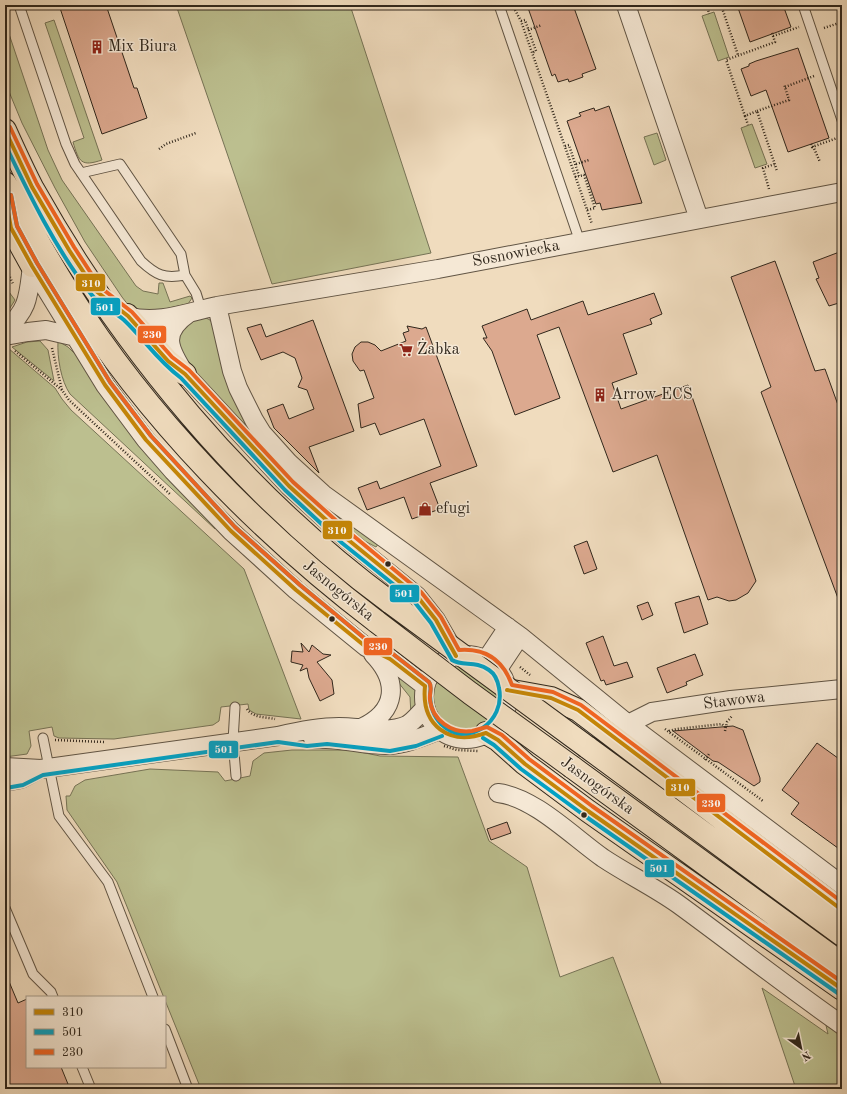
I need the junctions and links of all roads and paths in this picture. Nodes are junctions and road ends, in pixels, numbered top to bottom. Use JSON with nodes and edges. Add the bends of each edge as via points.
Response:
{"nodes":[{"id":1,"x":19,"y":5,"type":"edge"},
{"id":2,"x":499,"y":5,"type":"edge"},
{"id":3,"x":626,"y":5,"type":"edge"},
{"id":4,"x":707,"y":5,"type":"edge"},
{"id":5,"x":721,"y":5,"type":"edge"},
{"id":6,"x":802,"y":5,"type":"edge"},
{"id":7,"x":513,"y":6,"type":"dead end"},
{"id":8,"x":839,"y":7,"type":"dead end"},
{"id":9,"x":709,"y":14,"type":"dead end"},
{"id":10,"x":842,"y":16,"type":"edge"},
{"id":11,"x":521,"y":21,"type":"junction"},
{"id":12,"x":842,"y":22,"type":"edge"},
{"id":13,"x":542,"y":25,"type":"dead end"},
{"id":14,"x":802,"y":26,"type":"dead end"},
{"id":15,"x":826,"y":27,"type":"dead end"},
{"id":16,"x":528,"y":30,"type":"junction"},
{"id":17,"x":532,"y":52,"type":"junction"},
{"id":18,"x":738,"y":55,"type":"junction"},
{"id":19,"x":819,"y":75,"type":"dead end"},
{"id":20,"x":757,"y":111,"type":"junction"},
{"id":21,"x":745,"y":116,"type":"junction"},
{"id":22,"x":842,"y":120,"type":"edge"},
{"id":23,"x":748,"y":125,"type":"dead end"},
{"id":24,"x":5,"y":130,"type":"edge"},
{"id":25,"x":196,"y":133,"type":"dead end"},
{"id":26,"x":840,"y":137,"type":"dead end"},
{"id":27,"x":565,"y":146,"type":"junction"},
{"id":28,"x":159,"y":149,"type":"dead end"},
{"id":29,"x":589,"y":160,"type":"dead end"},
{"id":30,"x":820,"y":162,"type":"dead end"},
{"id":31,"x":576,"y":164,"type":"junction"},
{"id":32,"x":775,"y":164,"type":"junction"},
{"id":33,"x":777,"y":171,"type":"dead end"},
{"id":34,"x":81,"y":173,"type":"junction"},
{"id":35,"x":579,"y":176,"type":"junction"},
{"id":36,"x":575,"y":177,"type":"junction"},
{"id":37,"x":5,"y":183,"type":"edge"},
{"id":38,"x":842,"y":192,"type":"edge"},
{"id":39,"x":771,"y":195,"type":"dead end"},
{"id":40,"x":5,"y":196,"type":"edge"},
{"id":41,"x":587,"y":210,"type":"junction"},
{"id":42,"x":699,"y":219,"type":"junction"},
{"id":43,"x":594,"y":228,"type":"dead end"},
{"id":44,"x":580,"y":242,"type":"junction"},
{"id":45,"x":32,"y":266,"type":"junction"},
{"id":46,"x":185,"y":275,"type":"junction"},
{"id":47,"x":96,"y":291,"type":"junction"},
{"id":48,"x":202,"y":309,"type":"junction"},
{"id":49,"x":128,"y":316,"type":"junction"},
{"id":50,"x":5,"y":331,"type":"edge"},
{"id":51,"x":76,"y":337,"type":"junction"},
{"id":52,"x":10,"y":343,"type":"edge"},
{"id":53,"x":51,"y":344,"type":"dead end"},
{"id":54,"x":185,"y":374,"type":"junction"},
{"id":55,"x":62,"y":390,"type":"junction"},
{"id":56,"x":172,"y":496,"type":"dead end"},
{"id":57,"x":514,"y":631,"type":"junction"},
{"id":58,"x":366,"y":647,"type":"junction"},
{"id":59,"x":456,"y":656,"type":"junction"},
{"id":60,"x":515,"y":663,"type":"dead end"},
{"id":61,"x":492,"y":665,"type":"junction"},
{"id":62,"x":532,"y":676,"type":"dead end"},
{"id":63,"x":425,"y":686,"type":"junction"},
{"id":64,"x":842,"y":689,"type":"edge"},
{"id":65,"x":507,"y":690,"type":"junction"},
{"id":66,"x":235,"y":708,"type":"dead end"},
{"id":67,"x":425,"y":708,"type":"junction"},
{"id":68,"x":727,"y":722,"type":"dead end"},
{"id":69,"x":628,"y":724,"type":"junction"},
{"id":70,"x":725,"y":727,"type":"junction"},
{"id":71,"x":361,"y":728,"type":"junction"},
{"id":72,"x":664,"y":728,"type":"dead end"},
{"id":73,"x":669,"y":731,"type":"junction"},
{"id":74,"x":725,"y":731,"type":"dead end"},
{"id":75,"x":278,"y":736,"type":"junction"},
{"id":76,"x":48,"y":738,"type":"joint"},
{"id":77,"x":442,"y":738,"type":"junction"},
{"id":78,"x":106,"y":742,"type":"dead end"},
{"id":79,"x":234,"y":742,"type":"junction"},
{"id":80,"x":485,"y":742,"type":"junction"},
{"id":81,"x":709,"y":754,"type":"dead end"},
{"id":82,"x":706,"y":758,"type":"junction"},
{"id":83,"x":5,"y":767,"type":"edge"},
{"id":84,"x":45,"y":768,"type":"junction"},
{"id":85,"x":236,"y":776,"type":"dead end"},
{"id":86,"x":5,"y":782,"type":"edge"},
{"id":87,"x":498,"y":793,"type":"dead end"},
{"id":88,"x":763,"y":801,"type":"dead end"},
{"id":89,"x":842,"y":885,"type":"edge"},
{"id":90,"x":5,"y":908,"type":"edge"},
{"id":91,"x":842,"y":910,"type":"edge"},
{"id":92,"x":842,"y":935,"type":"edge"},
{"id":93,"x":842,"y":964,"type":"edge"},
{"id":94,"x":842,"y":989,"type":"edge"},
{"id":95,"x":53,"y":996,"type":"edge"},
{"id":96,"x":153,"y":996,"type":"edge"},
{"id":97,"x":842,"y":1025,"type":"edge"},
{"id":98,"x":166,"y":1032,"type":"edge"},
{"id":99,"x":82,"y":1068,"type":"edge"},
{"id":100,"x":91,"y":1089,"type":"edge"},
{"id":101,"x":188,"y":1089,"type":"edge"}],
"edges":[{"from":1,"to":34,"type":"lane","via":[[66,144],[74,164]]},
{"from":2,"to":44,"type":"lane"},
{"from":3,"to":42,"type":"street"},
{"from":4,"to":9,"type":"path"},
{"from":5,"to":18,"type":"path"},
{"from":6,"to":22,"type":"lane"},
{"from":7,"to":11,"type":"path"},
{"from":8,"to":10,"type":"path"},
{"from":11,"to":16,"type":"path","via":[[525,20]]},
{"from":11,"to":17,"type":"path"},
{"from":12,"to":15,"type":"path"},
{"from":13,"to":16,"type":"path"},
{"from":14,"to":18,"type":"path","via":[[773,35],[775,42]]},
{"from":16,"to":17,"type":"path","via":[[536,51]]},
{"from":17,"to":27,"type":"path"},
{"from":18,"to":21,"type":"path","via":[[726,59]]},
{"from":19,"to":20,"type":"path","via":[[784,86],[789,100]]},
{"from":20,"to":21,"type":"path"},
{"from":20,"to":32,"type":"path"},
{"from":21,"to":23,"type":"path"},
{"from":24,"to":47,"type":"main road","name":"Jasnogórska","via":[[32,187]]},
{"from":25,"to":28,"type":"path"},
{"from":26,"to":30,"type":"path","via":[[812,145]]},
{"from":27,"to":31,"type":"path","via":[[568,145]]},
{"from":27,"to":36,"type":"path"},
{"from":29,"to":31,"type":"path"},
{"from":31,"to":35,"type":"path"},
{"from":32,"to":33,"type":"path"},
{"from":32,"to":39,"type":"path","via":[[763,168]]},
{"from":34,"to":46,"type":"lane","via":[[141,261],[155,274],[173,277]]},
{"from":34,"to":46,"type":"lane","via":[[120,164],[181,254]]},
{"from":35,"to":36,"type":"path"},
{"from":35,"to":41,"type":"path","via":[[584,175],[595,208]]},
{"from":36,"to":41,"type":"path"},
{"from":37,"to":93,"type":"main road","name":"Jasnogórska","bridge":true,"via":[[68,293],[167,428],[301,561],[333,589],[470,693]]},
{"from":38,"to":42,"type":"street","name":"Sosnowiecka"},
{"from":40,"to":45,"type":"main road","via":[[11,228]]},
{"from":41,"to":43,"type":"path"},
{"from":42,"to":44,"type":"street","name":"Sosnowiecka"},
{"from":44,"to":48,"type":"street","name":"Sosnowiecka"},
{"from":45,"to":50,"type":"street","via":[[28,301],[19,317]]},
{"from":45,"to":51,"type":"street","name":"Jasnogórska"},
{"from":46,"to":48,"type":"lane"},
{"from":47,"to":49,"type":"main road"},
{"from":47,"to":92,"type":"main road","name":"Jasnogórska","bridge":true,"via":[[154,372],[210,438],[273,504],[348,572]]},
{"from":48,"to":49,"type":"street","name":"Sosnowiecka","via":[[150,319]]},
{"from":48,"to":54,"type":"street","via":[[178,320],[173,328],[170,344],[173,356]]},
{"from":48,"to":57,"type":"street","via":[[254,420],[275,448],[323,494]]},
{"from":49,"to":54,"type":"main road","via":[[168,361]]},
{"from":51,"to":52,"type":"street","via":[[46,330],[28,332]]},
{"from":51,"to":58,"type":"street","name":"Jasnogórska","via":[[105,385],[173,471],[248,548]]},
{"from":52,"to":55,"type":"path"},
{"from":53,"to":55,"type":"path"},
{"from":54,"to":59,"type":"street","via":[[289,486],[346,538],[417,596],[436,620]]},
{"from":55,"to":56,"type":"path","via":[[69,400]]},
{"from":57,"to":61,"type":"street"},
{"from":57,"to":69,"type":"street"},
{"from":58,"to":63,"type":"street","name":"Jasnogórska","via":[[390,659]]},
{"from":58,"to":71,"type":"street","via":[[385,669],[390,680],[391,694],[387,707],[379,718]]},
{"from":59,"to":61,"type":"street","via":[[478,656]]},
{"from":59,"to":63,"type":"street","via":[[436,667]]},
{"from":60,"to":62,"type":"path"},
{"from":61,"to":65,"type":"street","via":[[505,682]]},
{"from":63,"to":67,"type":"street"},
{"from":64,"to":69,"type":"street","name":"Stawowa","via":[[731,700],[652,712]]},
{"from":65,"to":80,"type":"street","via":[[504,715]]},
{"from":65,"to":91,"type":"main road","via":[[551,698],[578,710]]},
{"from":66,"to":79,"type":"lane"},
{"from":67,"to":71,"type":"street","via":[[407,725],[391,729]]},
{"from":67,"to":77,"type":"street"},
{"from":68,"to":70,"type":"path"},
{"from":69,"to":89,"type":"street"},
{"from":70,"to":73,"type":"path","via":[[722,724]]},
{"from":70,"to":74,"type":"path"},
{"from":71,"to":75,"type":"street","via":[[307,728]]},
{"from":72,"to":73,"type":"path"},
{"from":73,"to":82,"type":"path"},
{"from":75,"to":77,"type":"street","via":[[390,745]]},
{"from":75,"to":79,"type":"street"},
{"from":76,"to":78,"type":"path","via":[[59,742]]},
{"from":76,"to":84,"type":"lane"},
{"from":77,"to":80,"type":"street","via":[[451,736]]},
{"from":77,"to":80,"type":"path","via":[[458,750]]},
{"from":79,"to":84,"type":"street"},
{"from":79,"to":85,"type":"lane"},
{"from":80,"to":94,"type":"main road","via":[[498,740],[525,764],[588,811]]},
{"from":81,"to":82,"type":"path"},
{"from":82,"to":88,"type":"path"},
{"from":83,"to":84,"type":"street"},
{"from":84,"to":86,"type":"street","via":[[21,779]]},
{"from":84,"to":96,"type":"lane","via":[[59,816],[108,882]]},
{"from":87,"to":97,"type":"street","via":[[512,795],[540,812],[603,858],[677,903]]},
{"from":90,"to":95,"type":"lane","via":[[33,974]]},
{"from":98,"to":101,"type":"lane"},
{"from":99,"to":100,"type":"lane"}]}
